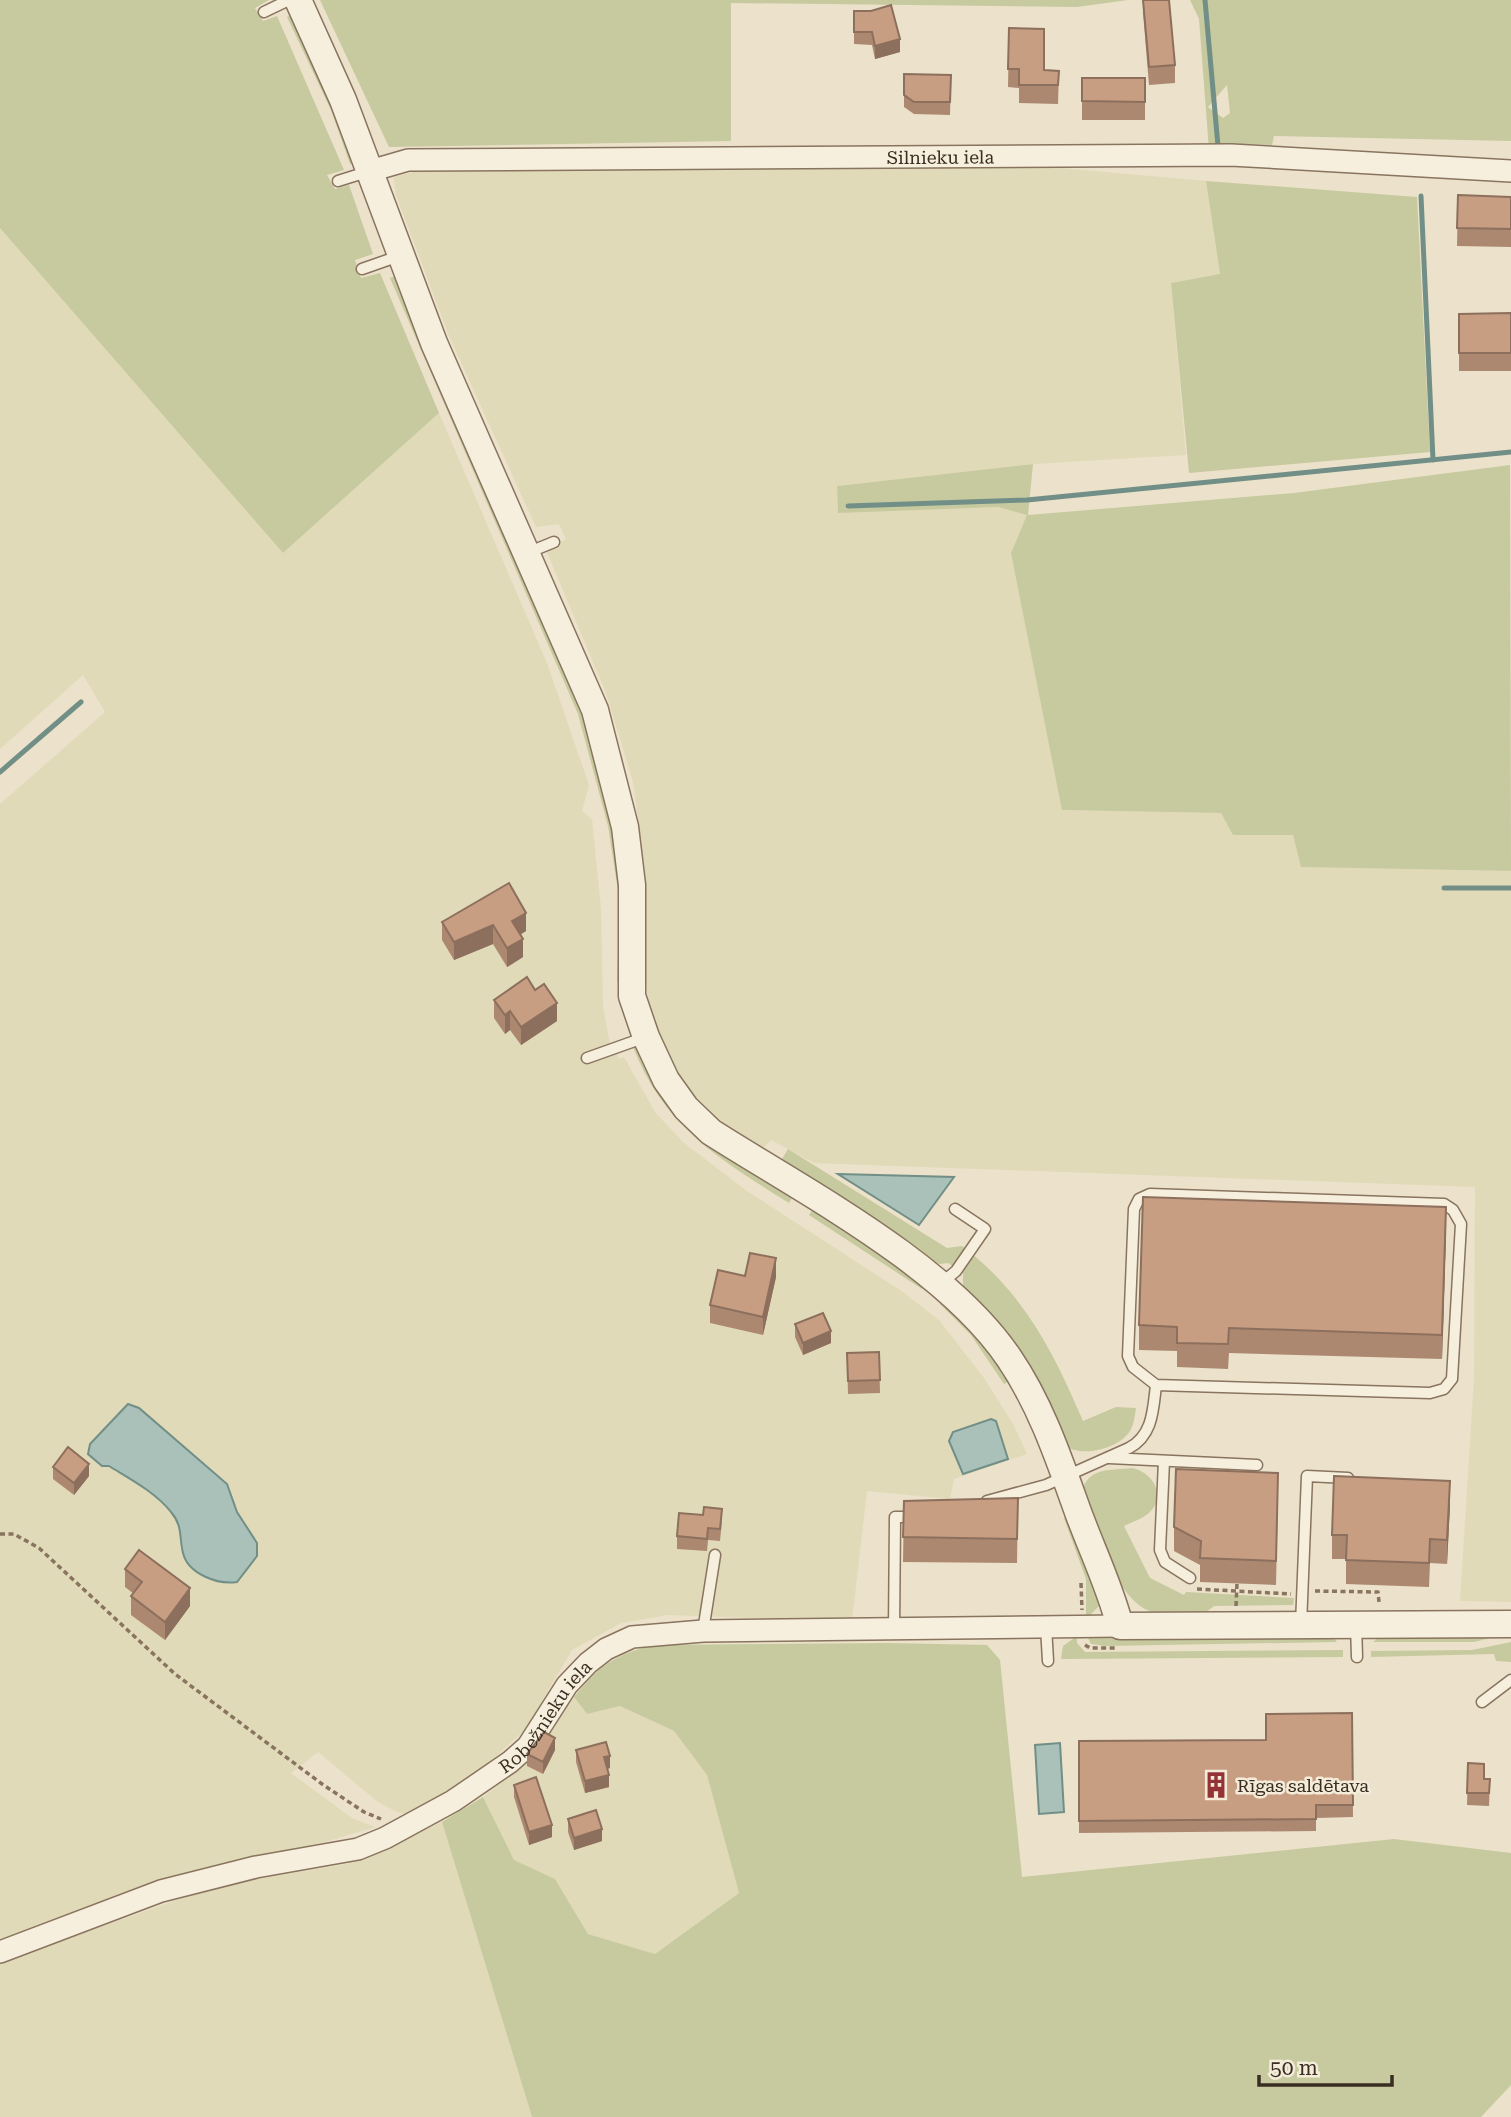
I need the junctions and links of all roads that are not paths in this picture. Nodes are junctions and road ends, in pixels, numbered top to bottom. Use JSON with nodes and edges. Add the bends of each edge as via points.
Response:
{"nodes":[{"id":1,"x":289,"y":0,"type":"edge"},
{"id":2,"x":298,"y":0,"type":"edge"},
{"id":3,"x":264,"y":12,"type":"dead end"},
{"id":4,"x":370,"y":171,"type":"junction"},
{"id":5,"x":1511,"y":171,"type":"edge"},
{"id":6,"x":338,"y":181,"type":"dead end"},
{"id":7,"x":399,"y":257,"type":"junction"},
{"id":8,"x":362,"y":269,"type":"dead end"},
{"id":9,"x":554,"y":542,"type":"dead end"},
{"id":10,"x":527,"y":553,"type":"junction"},
{"id":11,"x":646,"y":1037,"type":"junction"},
{"id":12,"x":587,"y":1058,"type":"dead end"},
{"id":13,"x":955,"y":1209,"type":"dead end"},
{"id":14,"x":940,"y":1284,"type":"junction"},
{"id":15,"x":1156,"y":1385,"type":"junction"},
{"id":16,"x":1106,"y":1458,"type":"junction"},
{"id":17,"x":1164,"y":1461,"type":"junction"},
{"id":18,"x":1257,"y":1465,"type":"dead end"},
{"id":19,"x":1065,"y":1475,"type":"junction"},
{"id":20,"x":1361,"y":1478,"type":"edge"},
{"id":21,"x":976,"y":1503,"type":"edge"},
{"id":22,"x":930,"y":1517,"type":"edge"},
{"id":23,"x":715,"y":1555,"type":"dead end"},
{"id":24,"x":1190,"y":1578,"type":"dead end"},
{"id":25,"x":1511,"y":1624,"type":"edge"},
{"id":26,"x":1301,"y":1625,"type":"junction"},
{"id":27,"x":1356,"y":1625,"type":"junction"},
{"id":28,"x":1119,"y":1626,"type":"junction"},
{"id":29,"x":1046,"y":1627,"type":"junction"},
{"id":30,"x":704,"y":1631,"type":"junction"},
{"id":31,"x":894,"y":1631,"type":"junction"},
{"id":32,"x":1357,"y":1657,"type":"dead end"},
{"id":33,"x":1048,"y":1661,"type":"dead end"},
{"id":34,"x":1511,"y":1680,"type":"edge"},
{"id":35,"x":1482,"y":1702,"type":"dead end"},
{"id":36,"x":0,"y":1952,"type":"edge"}],
"edges":[{"from":1,"to":3,"type":"lane"},
{"from":2,"to":4,"type":"street"},
{"from":4,"to":5,"type":"street","name":"Silnieku iela","via":[[408,160],[1231,155]]},
{"from":4,"to":6,"type":"lane"},
{"from":4,"to":7,"type":"street"},
{"from":7,"to":8,"type":"lane"},
{"from":7,"to":10,"type":"street"},
{"from":9,"to":10,"type":"lane"},
{"from":10,"to":11,"type":"street","via":[[595,710],[618,796],[632,885],[632,996]]},
{"from":11,"to":12,"type":"lane"},
{"from":11,"to":14,"type":"street","via":[[666,1080],[711,1132],[769,1163]]},
{"from":13,"to":14,"type":"lane","via":[[985,1229],[956,1271]]},
{"from":14,"to":19,"type":"street","via":[[1008,1356],[1030,1393]]},
{"from":15,"to":15,"type":"lane","via":[[1133,1367],[1128,1356],[1134,1209],[1139,1199],[1150,1194],[1444,1204],[1461,1224],[1452,1379],[1444,1389],[1430,1393]]},
{"from":15,"to":16,"type":"lane","via":[[1148,1430],[1140,1442]]},
{"from":16,"to":17,"type":"lane"},
{"from":16,"to":19,"type":"lane"},
{"from":17,"to":18,"type":"lane"},
{"from":17,"to":24,"type":"lane","via":[[1160,1550],[1165,1562]]},
{"from":19,"to":21,"type":"lane","via":[[1008,1502]]},
{"from":19,"to":28,"type":"street","via":[[1112,1596]]},
{"from":20,"to":26,"type":"lane","via":[[1307,1476]]},
{"from":22,"to":31,"type":"lane","via":[[895,1517]]},
{"from":23,"to":30,"type":"lane"},
{"from":25,"to":27,"type":"street"},
{"from":26,"to":27,"type":"street"},
{"from":26,"to":28,"type":"street"},
{"from":27,"to":32,"type":"lane"},
{"from":28,"to":29,"type":"street","name":"Robežnieku iela"},
{"from":29,"to":31,"type":"street","name":"Robežnieku iela"},
{"from":29,"to":33,"type":"lane"},
{"from":30,"to":31,"type":"street","name":"Robežnieku iela"},
{"from":30,"to":36,"type":"street","name":"Robežnieku iela","via":[[632,1637],[606,1648],[567,1685],[528,1746],[453,1801],[409,1826],[358,1849],[256,1867],[161,1891]]},
{"from":34,"to":35,"type":"lane"}]}
